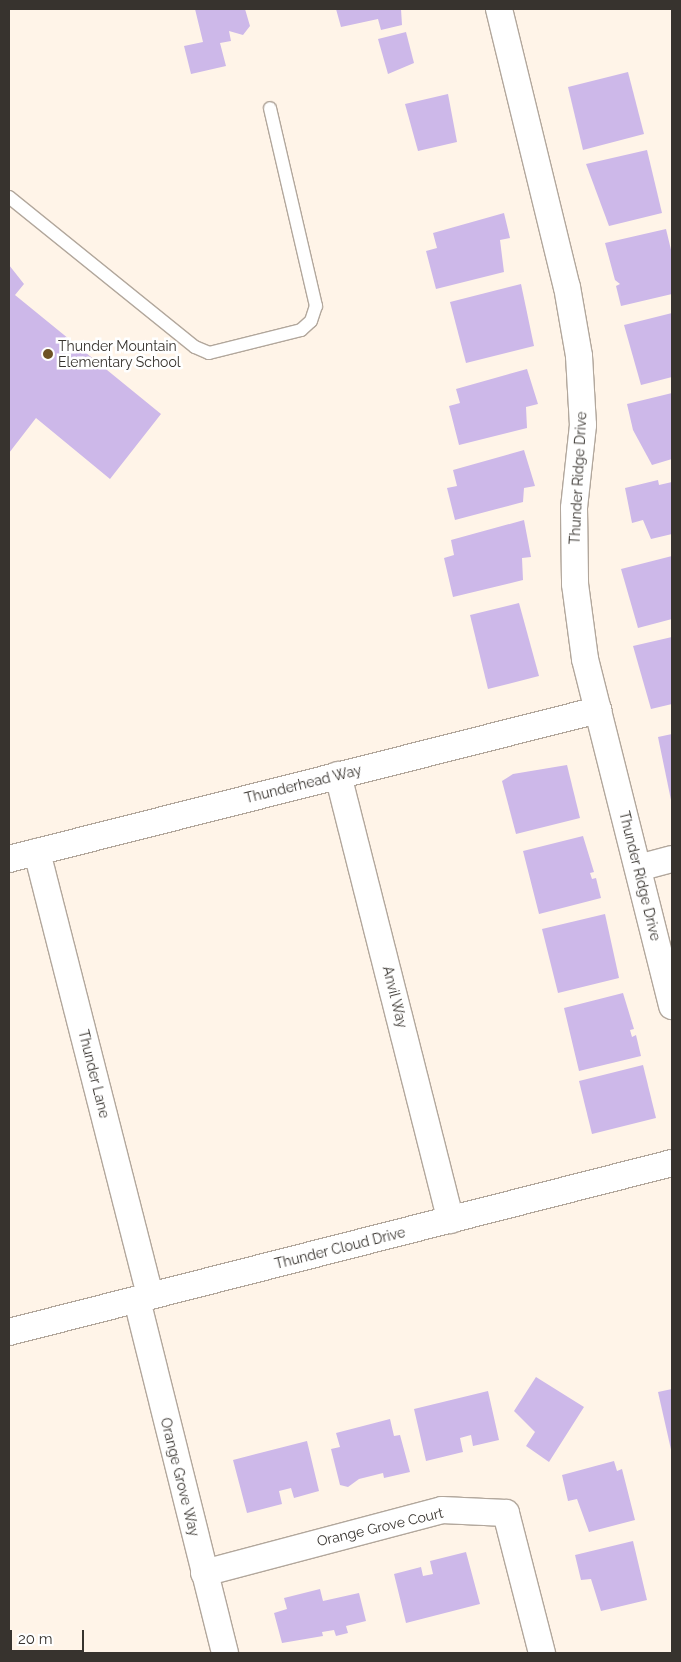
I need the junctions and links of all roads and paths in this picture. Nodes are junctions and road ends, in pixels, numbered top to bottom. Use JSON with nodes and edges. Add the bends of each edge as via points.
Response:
{"nodes":[{"id":1,"x":499,"y":9,"type":"edge"},
{"id":2,"x":270,"y":108,"type":"dead end"},
{"id":3,"x":9,"y":197,"type":"edge"},
{"id":4,"x":598,"y":710,"type":"junction"},
{"id":5,"x":338,"y":775,"type":"junction"},
{"id":6,"x":37,"y":852,"type":"junction"},
{"id":7,"x":9,"y":859,"type":"edge"},
{"id":8,"x":672,"y":859,"type":"edge"},
{"id":9,"x":638,"y":868,"type":"junction"},
{"id":10,"x":672,"y":1006,"type":"edge"},
{"id":11,"x":672,"y":1163,"type":"edge"},
{"id":12,"x":451,"y":1220,"type":"junction"},
{"id":13,"x":143,"y":1298,"type":"junction"},
{"id":14,"x":9,"y":1332,"type":"edge"},
{"id":15,"x":204,"y":1573,"type":"junction"},
{"id":16,"x":224,"y":1653,"type":"edge"},
{"id":17,"x":542,"y":1653,"type":"edge"}],
"edges":[{"from":1,"to":4,"type":"street","name":"Thunder Ridge Drive","via":[[567,287],[579,356],[583,425],[574,508],[576,584],[585,658]]},
{"from":2,"to":3,"type":"lane","via":[[316,306],[311,321],[301,330],[209,353],[195,347]]},
{"from":4,"to":5,"type":"street","name":"Thunderhead Way"},
{"from":4,"to":9,"type":"street","name":"Thunder Ridge Drive"},
{"from":5,"to":6,"type":"street","name":"Thunderhead Way"},
{"from":5,"to":12,"type":"street","name":"Anvil Way"},
{"from":6,"to":7,"type":"street","name":"Thunderhead Way"},
{"from":6,"to":13,"type":"street","name":"Thunder Lane"},
{"from":8,"to":9,"type":"street"},
{"from":9,"to":10,"type":"street","name":"Thunder Ridge Drive"},
{"from":11,"to":12,"type":"street","name":"Thunder Cloud Drive"},
{"from":12,"to":13,"type":"street","name":"Thunder Cloud Drive"},
{"from":13,"to":14,"type":"street","name":"Thunder Cloud Drive"},
{"from":13,"to":15,"type":"street","name":"Orange Grove Way"},
{"from":15,"to":16,"type":"street","name":"Orange Grove Way"},
{"from":15,"to":17,"type":"street","name":"Orange Grove Court","via":[[442,1510],[506,1513]]}]}
